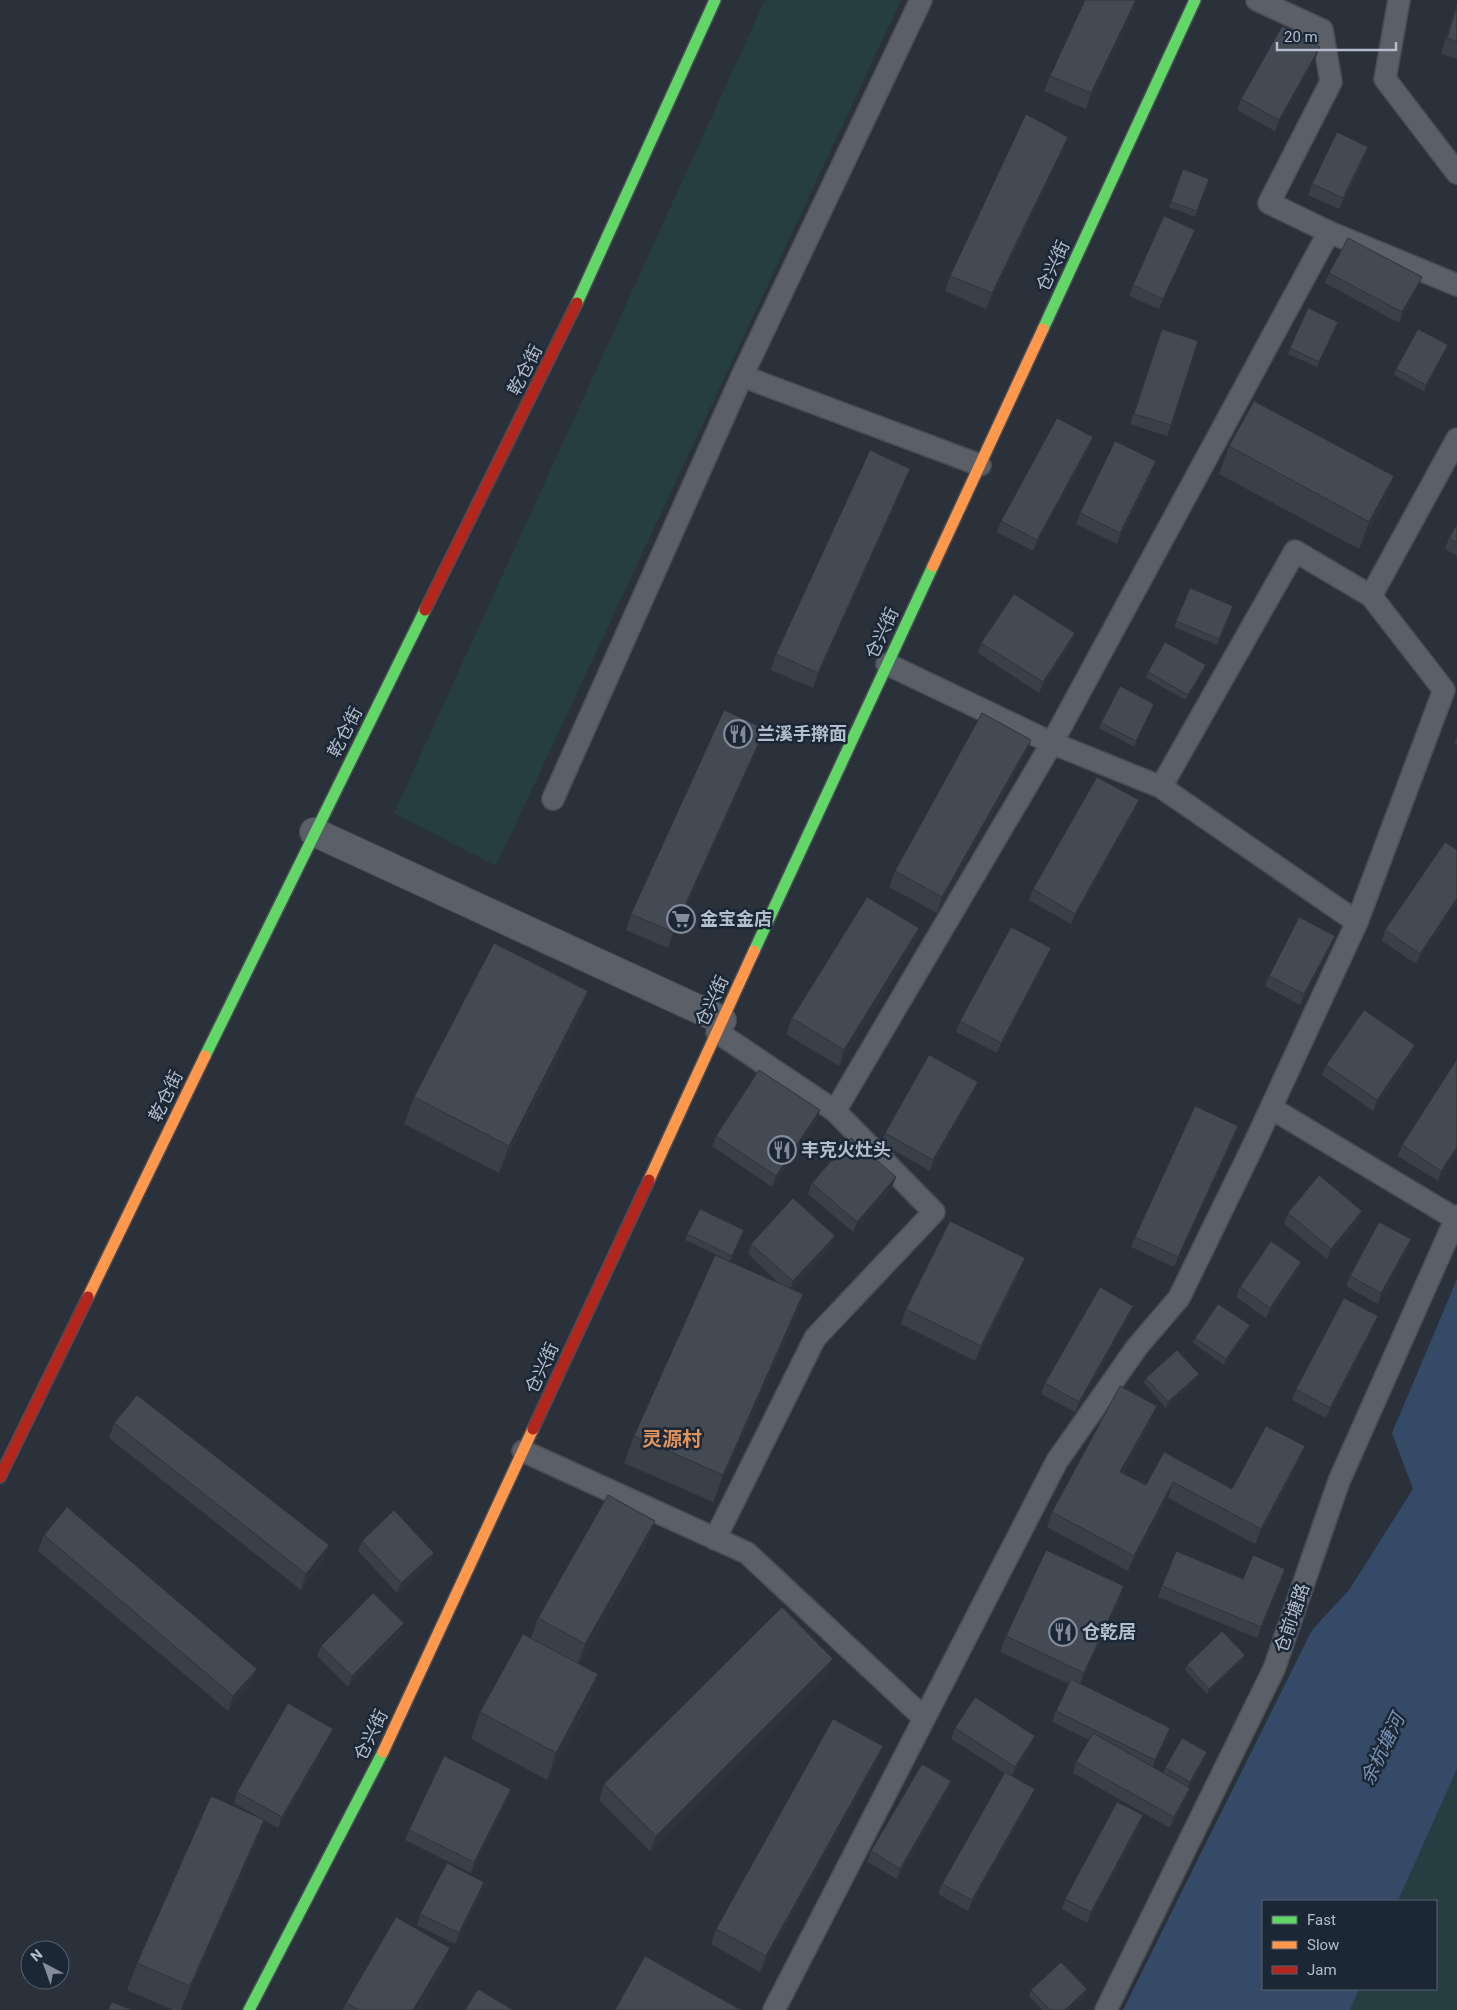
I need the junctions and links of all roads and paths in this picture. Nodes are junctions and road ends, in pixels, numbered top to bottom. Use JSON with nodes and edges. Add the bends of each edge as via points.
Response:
{"nodes":[{"id":1,"x":715,"y":0,"type":"edge"},
{"id":2,"x":921,"y":0,"type":"edge"},
{"id":3,"x":1195,"y":0,"type":"edge"},
{"id":4,"x":1257,"y":0,"type":"edge"},
{"id":5,"x":1400,"y":0,"type":"edge"},
{"id":6,"x":1457,"y":173,"type":"edge"},
{"id":7,"x":1328,"y":232,"type":"junction"},
{"id":8,"x":1457,"y":285,"type":"edge"},
{"id":9,"x":742,"y":376,"type":"junction"},
{"id":10,"x":1457,"y":439,"type":"edge"},
{"id":11,"x":980,"y":465,"type":"junction"},
{"id":12,"x":1371,"y":596,"type":"junction"},
{"id":13,"x":887,"y":664,"type":"junction"},
{"id":14,"x":1052,"y":744,"type":"junction"},
{"id":15,"x":1161,"y":787,"type":"junction"},
{"id":16,"x":553,"y":799,"type":"dead end"},
{"id":17,"x":314,"y":832,"type":"junction"},
{"id":18,"x":1358,"y":922,"type":"junction"},
{"id":19,"x":719,"y":1026,"type":"junction"},
{"id":20,"x":1271,"y":1108,"type":"junction"},
{"id":21,"x":835,"y":1110,"type":"junction"},
{"id":22,"x":1456,"y":1218,"type":"edge"},
{"id":23,"x":523,"y":1452,"type":"junction"},
{"id":24,"x":0,"y":1477,"type":"edge"},
{"id":25,"x":715,"y":1538,"type":"junction"},
{"id":26,"x":924,"y":1718,"type":"junction"},
{"id":27,"x":249,"y":2010,"type":"edge"},
{"id":28,"x":774,"y":2010,"type":"edge"},
{"id":29,"x":1106,"y":2010,"type":"edge"}],
"edges":[{"from":1,"to":17,"type":"street","name":"乾仓街","via":[[563,333]]},
{"from":2,"to":9,"type":"lane"},
{"from":3,"to":11,"type":"street","name":"仓兴街"},
{"from":4,"to":7,"type":"lane","via":[[1322,30],[1330,82],[1269,203]]},
{"from":5,"to":6,"type":"lane","via":[[1385,79]]},
{"from":7,"to":8,"type":"lane"},
{"from":7,"to":14,"type":"lane"},
{"from":9,"to":11,"type":"lane"},
{"from":9,"to":16,"type":"lane"},
{"from":10,"to":12,"type":"lane"},
{"from":11,"to":13,"type":"street","name":"仓兴街"},
{"from":12,"to":15,"type":"lane","via":[[1295,551]]},
{"from":12,"to":18,"type":"lane","via":[[1444,690]]},
{"from":13,"to":14,"type":"lane"},
{"from":13,"to":19,"type":"street","name":"仓兴街"},
{"from":14,"to":15,"type":"lane"},
{"from":14,"to":21,"type":"lane"},
{"from":15,"to":18,"type":"lane"},
{"from":17,"to":19,"type":"street"},
{"from":17,"to":24,"type":"street","name":"乾仓街"},
{"from":18,"to":20,"type":"lane"},
{"from":19,"to":21,"type":"lane"},
{"from":19,"to":23,"type":"street","name":"仓兴街"},
{"from":20,"to":22,"type":"lane"},
{"from":20,"to":26,"type":"lane","via":[[1179,1298],[1137,1347],[1057,1461]]},
{"from":21,"to":25,"type":"lane","via":[[934,1212],[815,1338]]},
{"from":22,"to":29,"type":"lane","name":"仓前塘路","via":[[1339,1481],[1274,1669]]},
{"from":23,"to":25,"type":"lane"},
{"from":23,"to":27,"type":"street","name":"仓兴街","via":[[392,1734]]},
{"from":25,"to":26,"type":"lane","via":[[747,1553]]},
{"from":26,"to":28,"type":"lane"}]}
